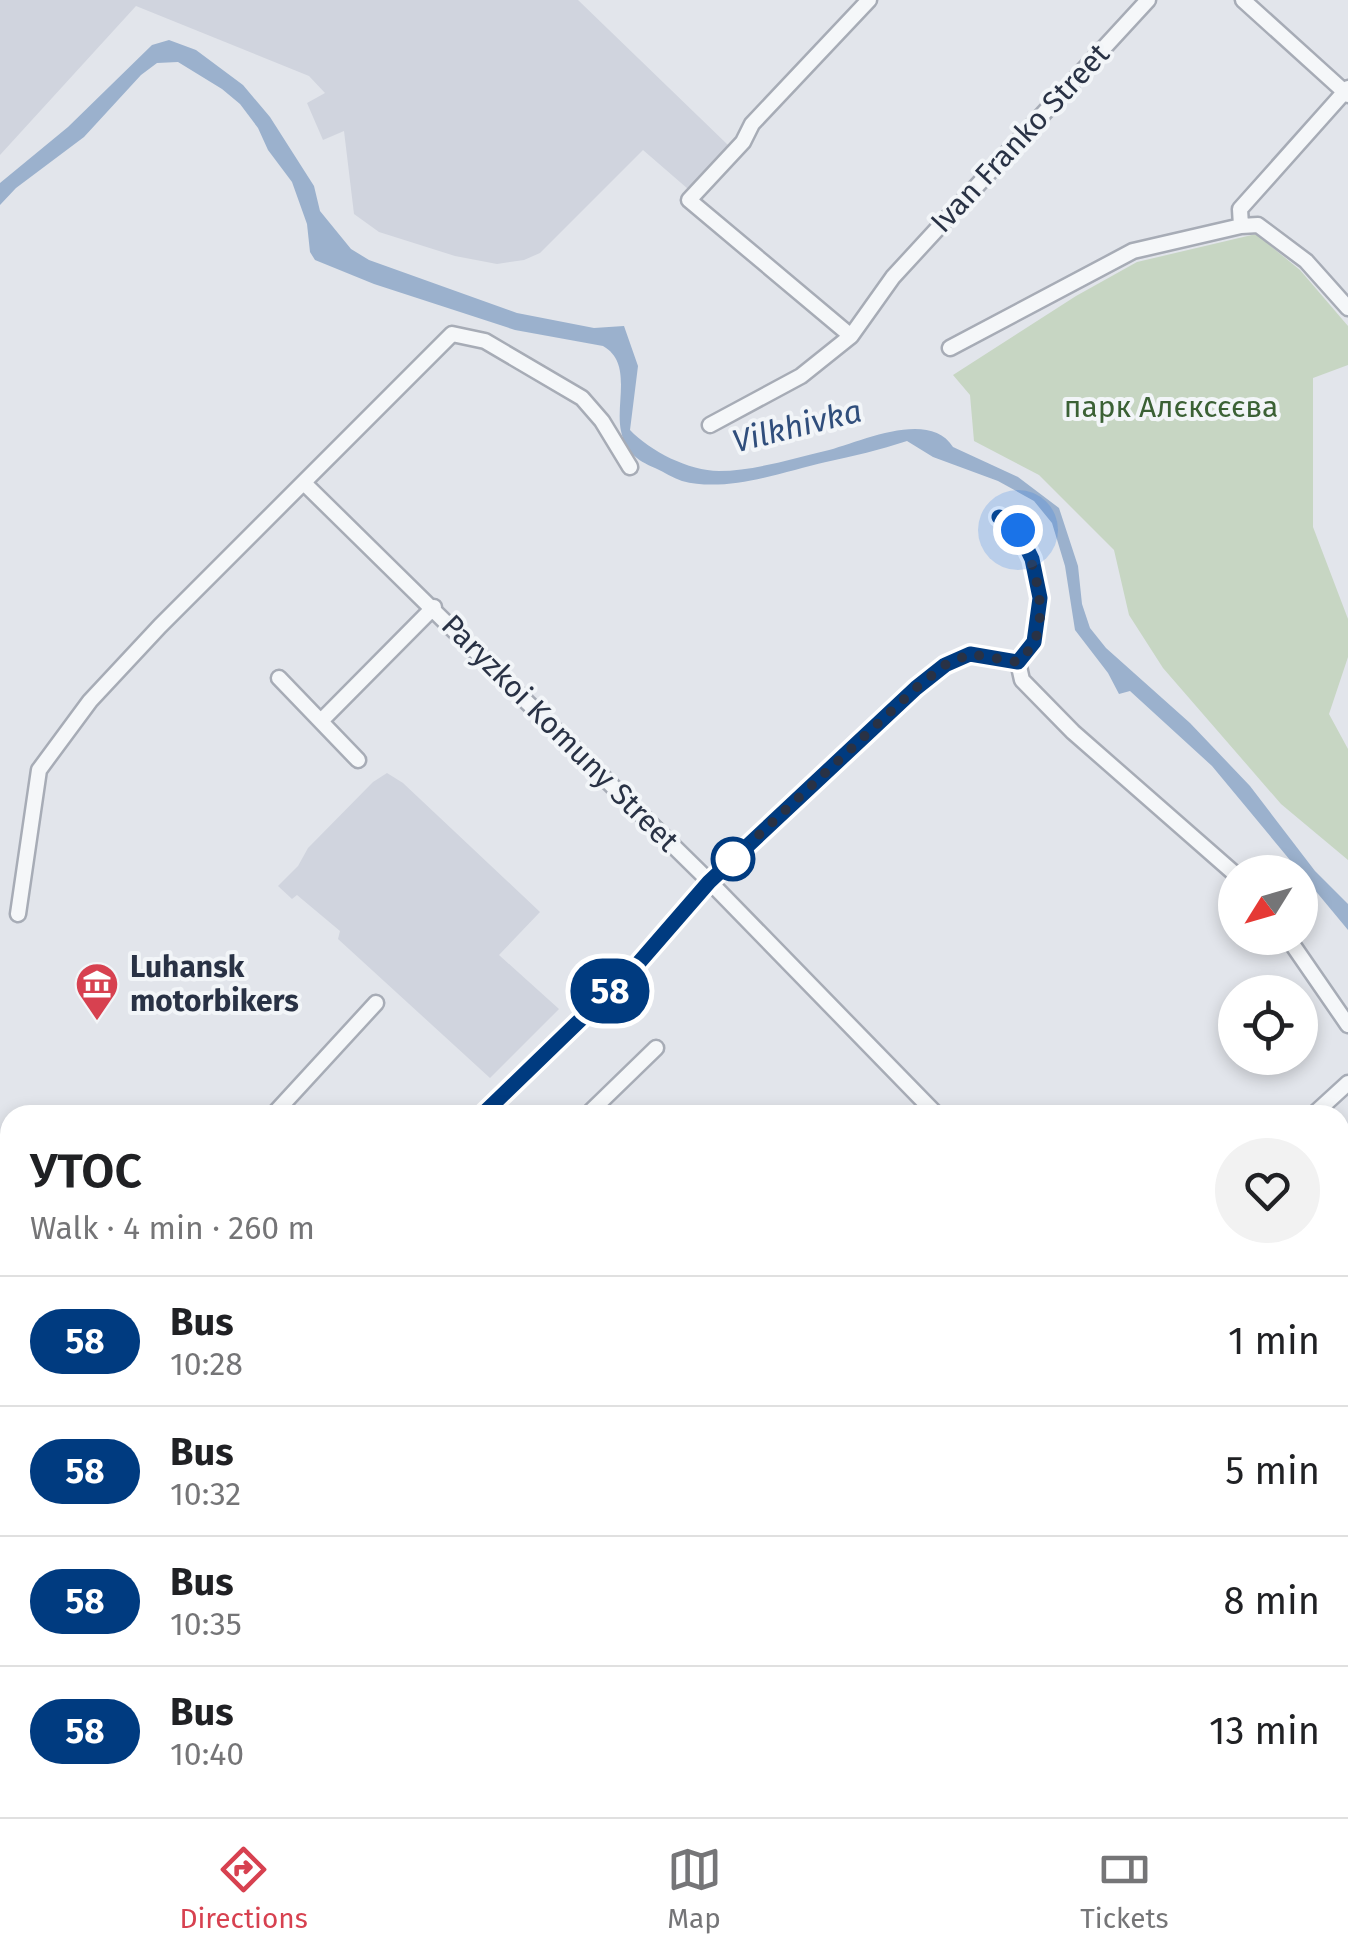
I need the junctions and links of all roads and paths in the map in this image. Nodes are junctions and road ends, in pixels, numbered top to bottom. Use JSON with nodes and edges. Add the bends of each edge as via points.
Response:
{"nodes":[{"id":1,"x":869,"y":0,"type":"edge"},
{"id":2,"x":1148,"y":0,"type":"edge"},
{"id":3,"x":1242,"y":0,"type":"edge"},
{"id":4,"x":1347,"y":92,"type":"edge"},
{"id":5,"x":1241,"y":226,"type":"junction"},
{"id":6,"x":1348,"y":308,"type":"edge"},
{"id":7,"x":850,"y":336,"type":"junction"},
{"id":8,"x":950,"y":348,"type":"dead end"},
{"id":9,"x":710,"y":425,"type":"dead end"},
{"id":10,"x":630,"y":467,"type":"dead end"},
{"id":11,"x":305,"y":484,"type":"junction"},
{"id":12,"x":999,"y":517,"type":"dead end"},
{"id":13,"x":434,"y":607,"type":"junction"},
{"id":14,"x":1018,"y":662,"type":"junction"},
{"id":15,"x":279,"y":678,"type":"dead end"},
{"id":16,"x":320,"y":721,"type":"junction"},
{"id":17,"x":358,"y":760,"type":"dead end"},
{"id":18,"x":1218,"y":859,"type":"edge"},
{"id":19,"x":709,"y":882,"type":"junction"},
{"id":20,"x":18,"y":914,"type":"dead end"},
{"id":21,"x":1300,"y":955,"type":"edge"},
{"id":22,"x":376,"y":1003,"type":"dead end"},
{"id":23,"x":1348,"y":1025,"type":"edge"},
{"id":24,"x":656,"y":1048,"type":"dead end"},
{"id":25,"x":1348,"y":1083,"type":"edge"},
{"id":26,"x":282,"y":1105,"type":"edge"},
{"id":27,"x":492,"y":1105,"type":"edge"},
{"id":28,"x":597,"y":1105,"type":"edge"},
{"id":29,"x":927,"y":1105,"type":"edge"},
{"id":30,"x":1324,"y":1105,"type":"edge"}],
"edges":[{"from":1,"to":7,"type":"street","via":[[689,200]]},
{"from":2,"to":7,"type":"street","name":"Ivan Franko Street","via":[[893,276]]},
{"from":3,"to":4,"type":"street"},
{"from":4,"to":5,"type":"street","via":[[1240,209]]},
{"from":5,"to":6,"type":"street","via":[[1258,225],[1306,262]]},
{"from":5,"to":8,"type":"street","via":[[1133,251]]},
{"from":7,"to":9,"type":"street","name":"Ivan Franko Street","via":[[800,376]]},
{"from":10,"to":11,"type":"street","via":[[582,398],[484,341],[452,334]]},
{"from":11,"to":13,"type":"street","name":"Paryzkoi Komuny Street"},
{"from":11,"to":20,"type":"street","via":[[160,626],[38,770]]},
{"from":12,"to":14,"type":"street","via":[[1018,530],[1040,598],[1034,642]]},
{"from":13,"to":16,"type":"street"},
{"from":13,"to":19,"type":"street","name":"Paryzkoi Komuny Street"},
{"from":14,"to":18,"type":"street","via":[[1022,680],[1073,732]]},
{"from":14,"to":19,"type":"street","via":[[970,654],[945,665]]},
{"from":15,"to":16,"type":"street"},
{"from":16,"to":17,"type":"street"},
{"from":19,"to":27,"type":"street","via":[[636,966]]},
{"from":19,"to":29,"type":"street","name":"Paryzkoi Komuny Street"},
{"from":21,"to":23,"type":"street"},
{"from":22,"to":26,"type":"street"},
{"from":24,"to":28,"type":"street"},
{"from":25,"to":30,"type":"street"}]}
